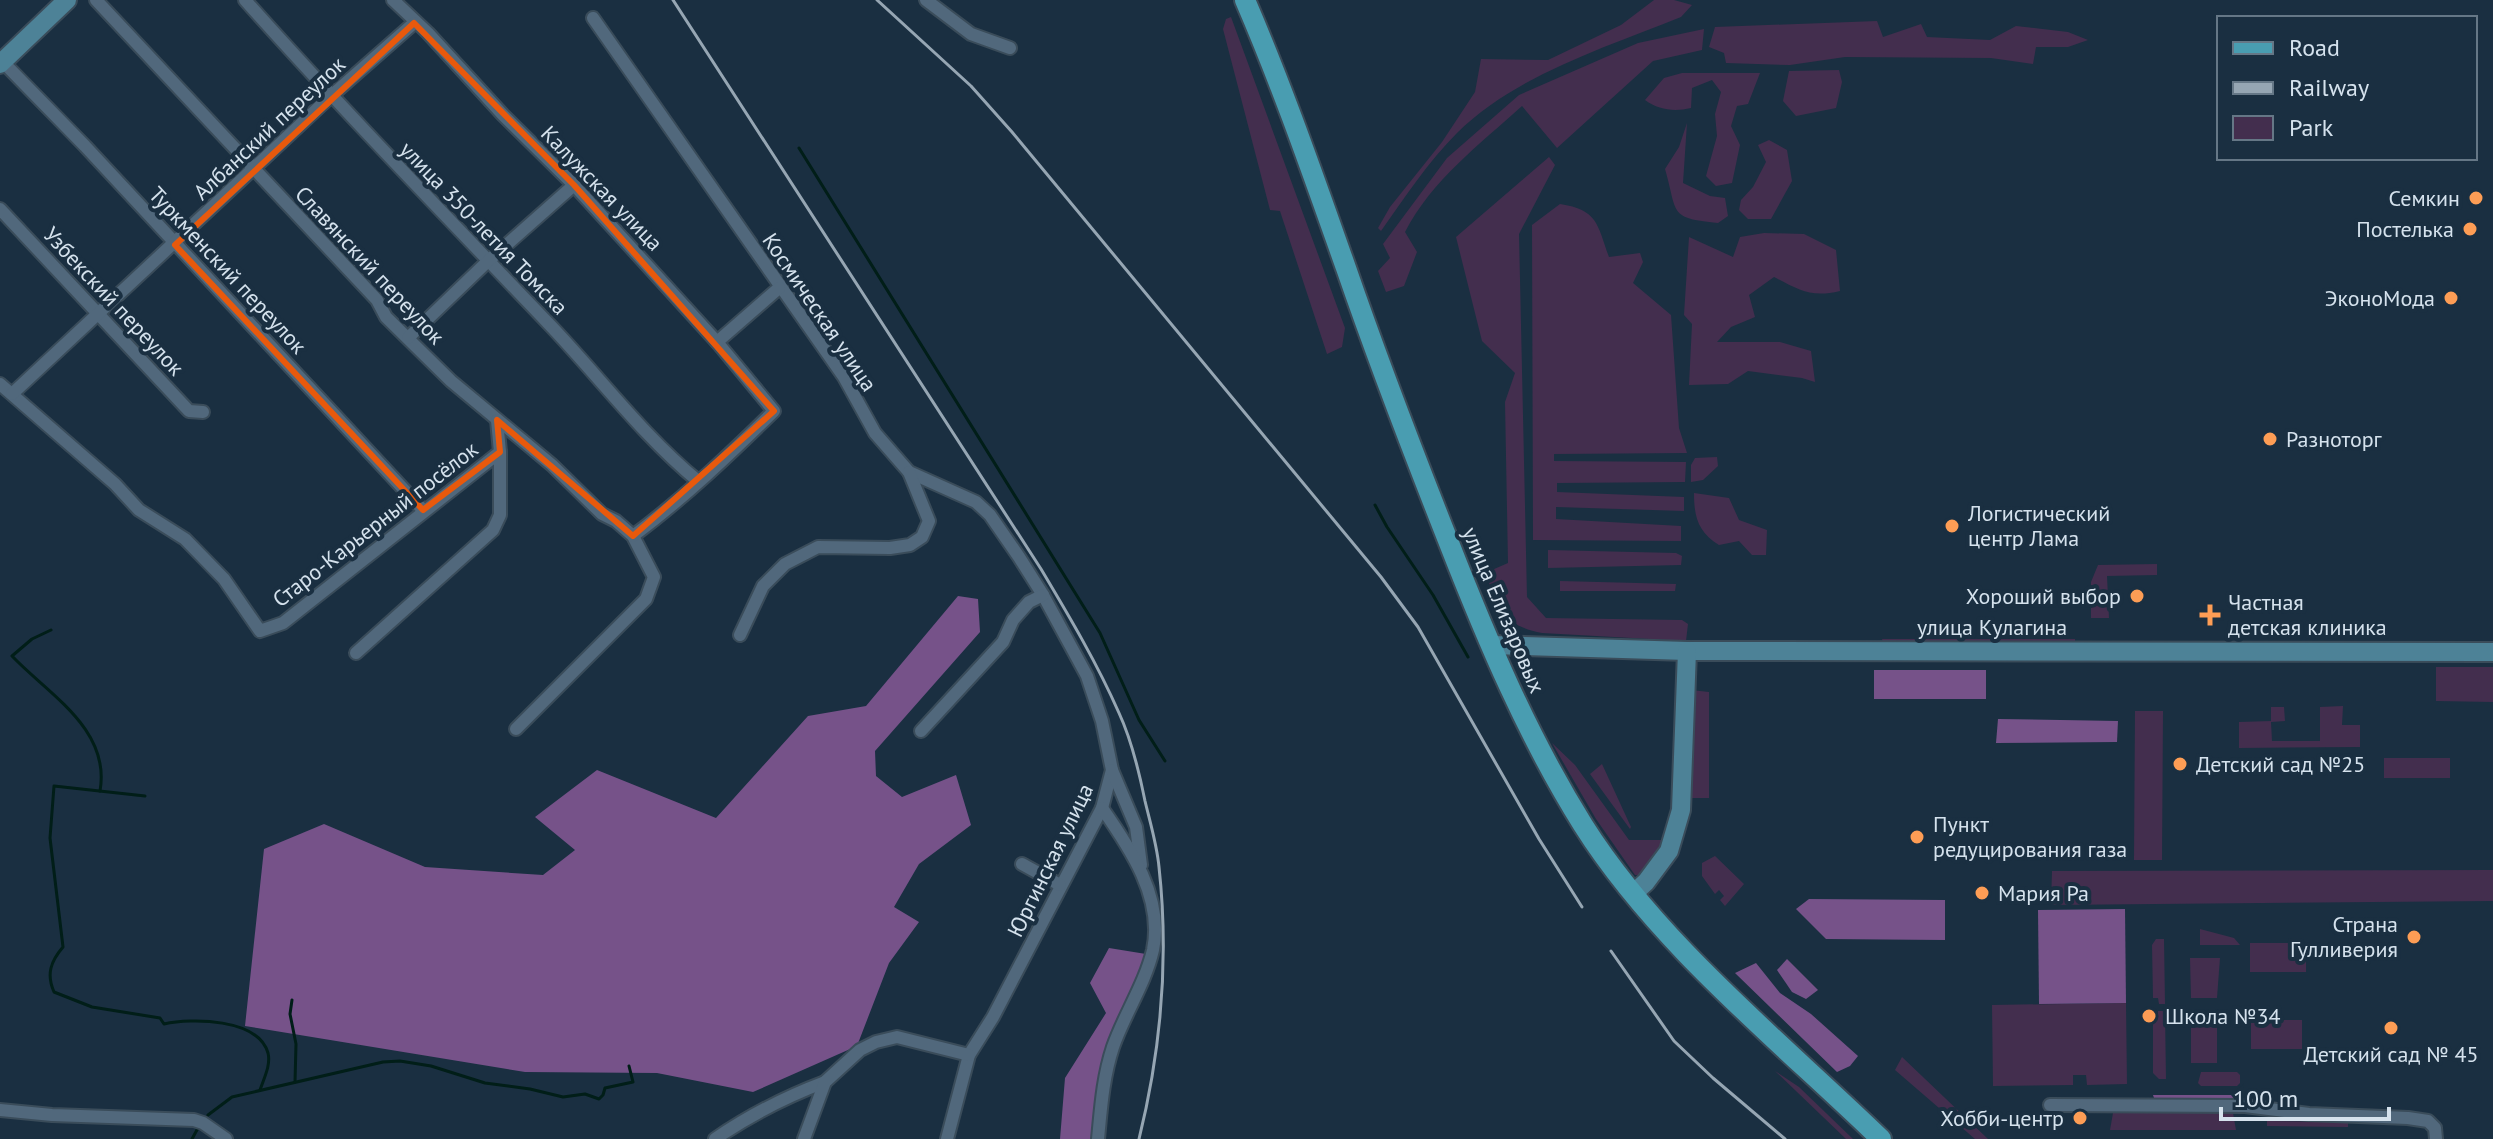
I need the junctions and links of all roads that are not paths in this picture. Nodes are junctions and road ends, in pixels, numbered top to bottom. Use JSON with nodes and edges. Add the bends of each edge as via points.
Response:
{"nodes":[{"id":1,"x":67,"y":0,"type":"edge"},
{"id":2,"x":96,"y":0,"type":"edge"},
{"id":3,"x":245,"y":0,"type":"edge"},
{"id":4,"x":393,"y":0,"type":"edge"},
{"id":5,"x":926,"y":0,"type":"edge"},
{"id":6,"x":1245,"y":0,"type":"edge"},
{"id":7,"x":593,"y":18,"type":"dead end"},
{"id":8,"x":414,"y":23,"type":"junction"},
{"id":9,"x":1010,"y":48,"type":"dead end"},
{"id":10,"x":1,"y":62,"type":"edge"},
{"id":11,"x":331,"y":96,"type":"junction"},
{"id":12,"x":253,"y":169,"type":"junction"},
{"id":13,"x":574,"y":185,"type":"junction"},
{"id":14,"x":0,"y":209,"type":"edge"},
{"id":15,"x":175,"y":245,"type":"junction"},
{"id":16,"x":487,"y":262,"type":"junction"},
{"id":17,"x":779,"y":288,"type":"junction"},
{"id":18,"x":100,"y":313,"type":"junction"},
{"id":19,"x":408,"y":338,"type":"junction"},
{"id":20,"x":717,"y":342,"type":"junction"},
{"id":21,"x":0,"y":384,"type":"edge"},
{"id":22,"x":12,"y":394,"type":"junction"},
{"id":23,"x":203,"y":412,"type":"dead end"},
{"id":24,"x":497,"y":420,"type":"junction"},
{"id":25,"x":500,"y":452,"type":"junction"},
{"id":26,"x":909,"y":472,"type":"junction"},
{"id":27,"x":698,"y":481,"type":"junction"},
{"id":28,"x":423,"y":510,"type":"junction"},
{"id":29,"x":633,"y":536,"type":"junction"},
{"id":30,"x":1043,"y":595,"type":"junction"},
{"id":31,"x":740,"y":635,"type":"dead end"},
{"id":32,"x":1491,"y":645,"type":"junction"},
{"id":33,"x":1687,"y":651,"type":"junction"},
{"id":34,"x":2493,"y":652,"type":"edge"},
{"id":35,"x":356,"y":653,"type":"dead end"},
{"id":36,"x":516,"y":729,"type":"dead end"},
{"id":37,"x":921,"y":731,"type":"dead end"},
{"id":38,"x":1112,"y":770,"type":"junction"},
{"id":39,"x":1102,"y":808,"type":"junction"},
{"id":40,"x":1022,"y":864,"type":"dead end"},
{"id":41,"x":1141,"y":873,"type":"junction"},
{"id":42,"x":1060,"y":885,"type":"junction"},
{"id":43,"x":1634,"y":893,"type":"junction"},
{"id":44,"x":969,"y":1055,"type":"junction"},
{"id":45,"x":825,"y":1082,"type":"junction"},
{"id":46,"x":2050,"y":1105,"type":"dead end"},
{"id":47,"x":0,"y":1110,"type":"edge"},
{"id":48,"x":226,"y":1139,"type":"edge"},
{"id":49,"x":715,"y":1139,"type":"edge"},
{"id":50,"x":804,"y":1139,"type":"edge"},
{"id":51,"x":947,"y":1139,"type":"edge"},
{"id":52,"x":1098,"y":1139,"type":"edge"},
{"id":53,"x":1881,"y":1139,"type":"edge"},
{"id":54,"x":2436,"y":1139,"type":"edge"}],
"edges":[{"from":1,"to":10,"type":"street"},
{"from":2,"to":12,"type":"street","name":"Славянский переулок"},
{"from":3,"to":11,"type":"street","name":"улица 350-летия Томска"},
{"from":4,"to":8,"type":"street","name":"Калужская улица"},
{"from":5,"to":9,"type":"street","via":[[971,34]]},
{"from":6,"to":32,"type":"main road","name":"улица Елизаровых"},
{"from":7,"to":17,"type":"street","name":"Космическая улица"},
{"from":8,"to":11,"type":"street","name":"Албанский переулок"},
{"from":8,"to":13,"type":"street","name":"Калужская улица"},
{"from":10,"to":15,"type":"street","name":"Туркменский переулок"},
{"from":11,"to":12,"type":"street","name":"Албанский переулок"},
{"from":11,"to":16,"type":"street","name":"улица 350-летия Томска"},
{"from":12,"to":15,"type":"street","name":"Албанский переулок"},
{"from":12,"to":19,"type":"street","name":"Славянский переулок"},
{"from":13,"to":16,"type":"street"},
{"from":13,"to":20,"type":"street","name":"Калужская улица"},
{"from":14,"to":18,"type":"street","name":"Узбекский переулок"},
{"from":15,"to":18,"type":"street","name":"Албанский переулок"},
{"from":15,"to":28,"type":"street","name":"Туркменский переулок"},
{"from":16,"to":19,"type":"street"},
{"from":16,"to":27,"type":"street","name":"улица 350-летия Томска","via":[[671,459]]},
{"from":17,"to":20,"type":"street"},
{"from":17,"to":26,"type":"street","name":"Космическая улица","via":[[844,377],[875,433]]},
{"from":18,"to":22,"type":"street","name":"Албанский переулок"},
{"from":18,"to":23,"type":"street","name":"Узбекский переулок","via":[[189,411]]},
{"from":19,"to":24,"type":"street","name":"Славянский переулок"},
{"from":20,"to":27,"type":"street","name":"Калужская улица","via":[[774,411]]},
{"from":21,"to":22,"type":"street"},
{"from":22,"to":28,"type":"street","name":"Старо-Карьерный посёлок","via":[[139,510],[185,539],[224,579],[260,631],[283,623]]},
{"from":24,"to":25,"type":"street","name":"Старо-Карьерный посёлок"},
{"from":24,"to":29,"type":"street","name":"Славянский переулок"},
{"from":25,"to":28,"type":"street","name":"Старо-Карьерный посёлок"},
{"from":25,"to":35,"type":"street","via":[[500,515],[493,530]]},
{"from":26,"to":30,"type":"street","name":"Космическая улица","via":[[976,502]]},
{"from":26,"to":31,"type":"street","via":[[929,521],[922,537],[890,548],[818,547],[785,564],[763,586]]},
{"from":27,"to":29,"type":"street"},
{"from":29,"to":36,"type":"street","via":[[654,577],[646,599]]},
{"from":30,"to":37,"type":"street","via":[[1029,602],[1003,642]]},
{"from":30,"to":38,"type":"street","name":"Юргинская улица","via":[[1087,676]]},
{"from":32,"to":33,"type":"street","name":"улица Кулагина"},
{"from":32,"to":43,"type":"main road","name":"улица Елизаровых","via":[[1547,763],[1585,828]]},
{"from":33,"to":34,"type":"street","name":"улица Кулагина"},
{"from":33,"to":43,"type":"street","via":[[1681,810],[1669,851]]},
{"from":38,"to":39,"type":"street","name":"Юргинская улица"},
{"from":38,"to":41,"type":"street","via":[[1136,827]]},
{"from":39,"to":41,"type":"street"},
{"from":39,"to":42,"type":"street","name":"Юргинская улица"},
{"from":40,"to":42,"type":"street"},
{"from":41,"to":52,"type":"street","via":[[1153,909],[1153,952],[1113,1048]]},
{"from":42,"to":44,"type":"street","name":"Юргинская улица"},
{"from":43,"to":53,"type":"main road","name":"улица Елизаровых","via":[[1708,974]]},
{"from":44,"to":45,"type":"street","via":[[888,1038],[860,1050]]},
{"from":44,"to":51,"type":"street","name":"Юргинская улица"},
{"from":45,"to":49,"type":"street","via":[[749,1116]]},
{"from":45,"to":50,"type":"street"},
{"from":46,"to":54,"type":"street","via":[[2245,1106],[2408,1118],[2428,1121]]},
{"from":47,"to":48,"type":"street","via":[[194,1120]]}]}
